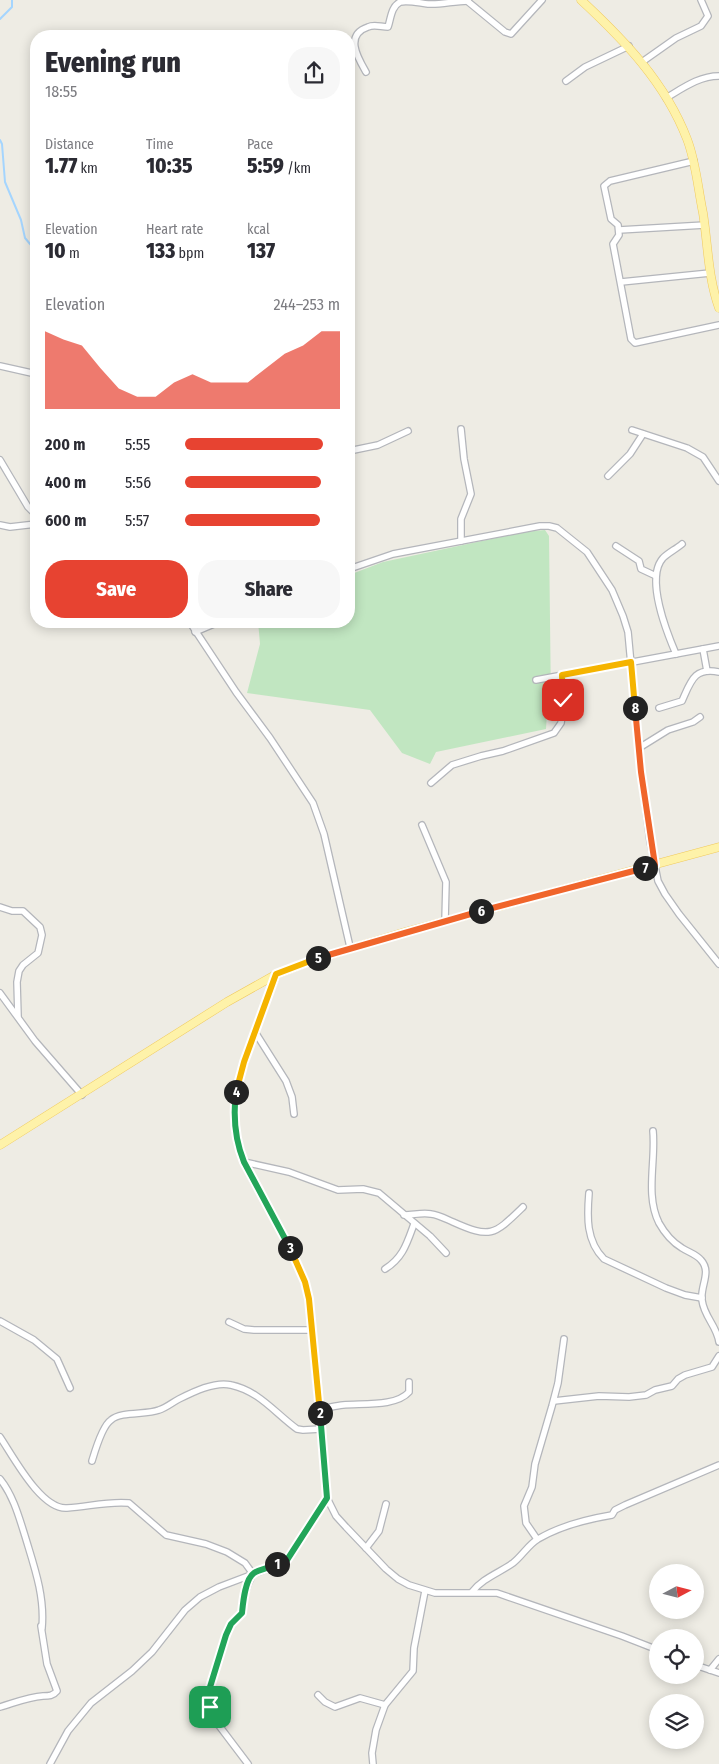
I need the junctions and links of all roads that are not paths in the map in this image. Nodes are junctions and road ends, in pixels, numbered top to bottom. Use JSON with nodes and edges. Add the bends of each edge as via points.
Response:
{"nodes":[{"id":1,"x":468,"y":0,"type":"edge"},
{"id":2,"x":542,"y":0,"type":"edge"},
{"id":3,"x":581,"y":0,"type":"edge"},
{"id":4,"x":701,"y":0,"type":"edge"},
{"id":5,"x":458,"y":1,"type":"edge"},
{"id":6,"x":355,"y":41,"type":"edge"},
{"id":7,"x":629,"y":46,"type":"junction"},
{"id":8,"x":355,"y":52,"type":"edge"},
{"id":9,"x":642,"y":62,"type":"junction"},
{"id":10,"x":366,"y":72,"type":"dead end"},
{"id":11,"x":719,"y":76,"type":"edge"},
{"id":12,"x":566,"y":81,"type":"dead end"},
{"id":13,"x":666,"y":98,"type":"junction"},
{"id":14,"x":694,"y":161,"type":"junction"},
{"id":15,"x":705,"y":225,"type":"junction"},
{"id":16,"x":619,"y":230,"type":"junction"},
{"id":17,"x":710,"y":273,"type":"junction"},
{"id":18,"x":621,"y":282,"type":"junction"},
{"id":19,"x":719,"y":308,"type":"edge"},
{"id":20,"x":719,"y":325,"type":"edge"},
{"id":21,"x":0,"y":366,"type":"edge"},
{"id":22,"x":30,"y":373,"type":"edge"},
{"id":23,"x":461,"y":429,"type":"dead end"},
{"id":24,"x":408,"y":430,"type":"dead end"},
{"id":25,"x":632,"y":430,"type":"dead end"},
{"id":26,"x":643,"y":434,"type":"junction"},
{"id":27,"x":355,"y":450,"type":"edge"},
{"id":28,"x":0,"y":460,"type":"edge"},
{"id":29,"x":608,"y":476,"type":"dead end"},
{"id":30,"x":719,"y":481,"type":"edge"},
{"id":31,"x":30,"y":510,"type":"edge"},
{"id":32,"x":0,"y":525,"type":"edge"},
{"id":33,"x":30,"y":525,"type":"edge"},
{"id":34,"x":461,"y":541,"type":"junction"},
{"id":35,"x":682,"y":544,"type":"dead end"},
{"id":36,"x":616,"y":546,"type":"dead end"},
{"id":37,"x":355,"y":567,"type":"edge"},
{"id":38,"x":656,"y":576,"type":"junction"},
{"id":39,"x":193,"y":628,"type":"edge"},
{"id":40,"x":204,"y":628,"type":"edge"},
{"id":41,"x":195,"y":632,"type":"junction"},
{"id":42,"x":719,"y":646,"type":"edge"},
{"id":43,"x":703,"y":649,"type":"junction"},
{"id":44,"x":676,"y":654,"type":"junction"},
{"id":45,"x":631,"y":662,"type":"junction"},
{"id":46,"x":707,"y":670,"type":"junction"},
{"id":47,"x":719,"y":672,"type":"edge"},
{"id":48,"x":562,"y":675,"type":"junction"},
{"id":49,"x":536,"y":680,"type":"dead end"},
{"id":50,"x":659,"y":708,"type":"dead end"},
{"id":51,"x":700,"y":718,"type":"dead end"},
{"id":52,"x":639,"y":748,"type":"junction"},
{"id":53,"x":431,"y":783,"type":"dead end"},
{"id":54,"x":422,"y":825,"type":"dead end"},
{"id":55,"x":719,"y":847,"type":"edge"},
{"id":56,"x":655,"y":865,"type":"junction"},
{"id":57,"x":0,"y":907,"type":"edge"},
{"id":58,"x":445,"y":921,"type":"junction"},
{"id":59,"x":350,"y":947,"type":"junction"},
{"id":60,"x":719,"y":964,"type":"edge"},
{"id":61,"x":276,"y":974,"type":"junction"},
{"id":62,"x":0,"y":993,"type":"edge"},
{"id":63,"x":18,"y":1016,"type":"junction"},
{"id":64,"x":255,"y":1032,"type":"junction"},
{"id":65,"x":82,"y":1094,"type":"junction"},
{"id":66,"x":294,"y":1114,"type":"dead end"},
{"id":67,"x":653,"y":1131,"type":"dead end"},
{"id":68,"x":0,"y":1144,"type":"edge"},
{"id":69,"x":244,"y":1162,"type":"junction"},
{"id":70,"x":589,"y":1193,"type":"dead end"},
{"id":71,"x":523,"y":1207,"type":"dead end"},
{"id":72,"x":404,"y":1215,"type":"junction"},
{"id":73,"x":414,"y":1224,"type":"junction"},
{"id":74,"x":446,"y":1253,"type":"dead end"},
{"id":75,"x":385,"y":1269,"type":"dead end"},
{"id":76,"x":702,"y":1298,"type":"junction"},
{"id":77,"x":0,"y":1321,"type":"edge"},
{"id":78,"x":229,"y":1322,"type":"dead end"},
{"id":79,"x":311,"y":1330,"type":"junction"},
{"id":80,"x":564,"y":1339,"type":"dead end"},
{"id":81,"x":719,"y":1342,"type":"edge"},
{"id":82,"x":719,"y":1356,"type":"edge"},
{"id":83,"x":409,"y":1382,"type":"dead end"},
{"id":84,"x":70,"y":1388,"type":"dead end"},
{"id":85,"x":554,"y":1401,"type":"junction"},
{"id":86,"x":319,"y":1409,"type":"junction"},
{"id":87,"x":321,"y":1429,"type":"junction"},
{"id":88,"x":0,"y":1437,"type":"edge"},
{"id":89,"x":92,"y":1461,"type":"dead end"},
{"id":90,"x":719,"y":1465,"type":"edge"},
{"id":91,"x":0,"y":1479,"type":"edge"},
{"id":92,"x":327,"y":1498,"type":"junction"},
{"id":93,"x":386,"y":1504,"type":"dead end"},
{"id":94,"x":537,"y":1539,"type":"junction"},
{"id":95,"x":366,"y":1548,"type":"junction"},
{"id":96,"x":253,"y":1574,"type":"junction"},
{"id":97,"x":425,"y":1591,"type":"junction"},
{"id":98,"x":472,"y":1592,"type":"junction"},
{"id":99,"x":40,"y":1616,"type":"dead end"},
{"id":100,"x":42,"y":1628,"type":"junction"},
{"id":101,"x":649,"y":1647,"type":"edge"},
{"id":102,"x":719,"y":1659,"type":"edge"},
{"id":103,"x":704,"y":1668,"type":"edge"},
{"id":104,"x":710,"y":1670,"type":"junction"},
{"id":105,"x":719,"y":1673,"type":"edge"},
{"id":106,"x":318,"y":1695,"type":"dead end"},
{"id":107,"x":385,"y":1705,"type":"junction"},
{"id":108,"x":0,"y":1707,"type":"edge"},
{"id":109,"x":50,"y":1764,"type":"edge"},
{"id":110,"x":248,"y":1764,"type":"edge"},
{"id":111,"x":373,"y":1764,"type":"edge"}],
"edges":[{"from":1,"to":2,"type":"street","via":[[511,34]]},
{"from":1,"to":5,"type":"street"},
{"from":3,"to":7,"type":"main road"},
{"from":4,"to":9,"type":"street","via":[[708,16],[705,22]]},
{"from":5,"to":6,"type":"street","via":[[431,4],[401,1],[392,12],[388,26],[362,30]]},
{"from":7,"to":9,"type":"main road"},
{"from":7,"to":12,"type":"street","via":[[586,67]]},
{"from":8,"to":10,"type":"street"},
{"from":9,"to":13,"type":"main road"},
{"from":11,"to":13,"type":"street","via":[[702,78]]},
{"from":13,"to":14,"type":"main road","via":[[687,139]]},
{"from":14,"to":15,"type":"main road"},
{"from":14,"to":16,"type":"street","via":[[606,184],[611,218]]},
{"from":15,"to":16,"type":"street"},
{"from":15,"to":17,"type":"main road"},
{"from":16,"to":18,"type":"street","via":[[613,244]]},
{"from":17,"to":18,"type":"street"},
{"from":17,"to":19,"type":"main road"},
{"from":18,"to":20,"type":"street","via":[[631,339],[635,343]]},
{"from":21,"to":22,"type":"street"},
{"from":23,"to":34,"type":"street","via":[[471,494],[461,519]]},
{"from":24,"to":27,"type":"street","via":[[378,445]]},
{"from":25,"to":26,"type":"street"},
{"from":26,"to":29,"type":"street","via":[[630,454]]},
{"from":26,"to":30,"type":"street","via":[[687,448],[703,457]]},
{"from":28,"to":31,"type":"street"},
{"from":32,"to":33,"type":"street"},
{"from":34,"to":37,"type":"street","via":[[394,554]]},
{"from":34,"to":45,"type":"street","via":[[540,526],[557,528],[569,536],[587,552],[612,590],[628,632]]},
{"from":35,"to":38,"type":"street","via":[[662,559]]},
{"from":36,"to":38,"type":"street","via":[[638,561],[641,569]]},
{"from":38,"to":44,"type":"street","via":[[661,617]]},
{"from":39,"to":41,"type":"street"},
{"from":40,"to":41,"type":"street"},
{"from":41,"to":59,"type":"street","via":[[313,803],[324,834]]},
{"from":42,"to":43,"type":"street"},
{"from":43,"to":44,"type":"street"},
{"from":43,"to":46,"type":"street"},
{"from":44,"to":45,"type":"street"},
{"from":45,"to":48,"type":"street"},
{"from":45,"to":52,"type":"street"},
{"from":46,"to":47,"type":"street"},
{"from":46,"to":50,"type":"street","via":[[700,671],[691,680],[682,701]]},
{"from":48,"to":49,"type":"street"},
{"from":48,"to":53,"type":"street","via":[[563,710],[561,723],[554,733],[504,752],[452,765]]},
{"from":51,"to":52,"type":"street","via":[[668,730]]},
{"from":52,"to":56,"type":"street"},
{"from":54,"to":58,"type":"street","via":[[446,882]]},
{"from":55,"to":56,"type":"main road"},
{"from":56,"to":58,"type":"main road"},
{"from":56,"to":60,"type":"street","via":[[665,894]]},
{"from":57,"to":63,"type":"street","via":[[23,911],[40,927],[42,935],[38,953],[19,971]]},
{"from":58,"to":59,"type":"main road"},
{"from":59,"to":61,"type":"main road"},
{"from":61,"to":64,"type":"street"},
{"from":61,"to":65,"type":"main road"},
{"from":62,"to":63,"type":"street"},
{"from":63,"to":65,"type":"street","via":[[35,1041]]},
{"from":64,"to":66,"type":"street","via":[[286,1082]]},
{"from":64,"to":69,"type":"street","via":[[234,1101],[236,1137]]},
{"from":65,"to":68,"type":"main road"},
{"from":67,"to":76,"type":"street","via":[[651,1192],[658,1222],[675,1244],[701,1259],[706,1273]]},
{"from":69,"to":72,"type":"street","via":[[289,1172],[338,1190],[371,1190]]},
{"from":69,"to":79,"type":"street","via":[[301,1271],[309,1299]]},
{"from":70,"to":76,"type":"street","via":[[587,1221],[596,1251],[604,1259],[666,1288]]},
{"from":71,"to":72,"type":"street","via":[[505,1224],[490,1232],[472,1232],[434,1214]]},
{"from":72,"to":73,"type":"street"},
{"from":73,"to":74,"type":"street"},
{"from":73,"to":75,"type":"street","via":[[403,1252],[395,1263]]},
{"from":76,"to":81,"type":"street","via":[[705,1314],[715,1328]]},
{"from":77,"to":84,"type":"street","via":[[34,1340],[57,1359]]},
{"from":78,"to":79,"type":"street","via":[[254,1330]]},
{"from":79,"to":86,"type":"street"},
{"from":80,"to":85,"type":"street"},
{"from":82,"to":85,"type":"street","via":[[712,1367],[685,1375],[672,1386],[646,1395]]},
{"from":83,"to":86,"type":"street","via":[[406,1396],[390,1401]]},
{"from":85,"to":94,"type":"street","via":[[524,1506],[526,1523]]},
{"from":86,"to":87,"type":"street"},
{"from":87,"to":89,"type":"street","via":[[297,1429],[262,1399],[221,1384],[179,1399],[160,1410],[110,1420]]},
{"from":87,"to":92,"type":"street"},
{"from":88,"to":96,"type":"street","via":[[34,1487],[57,1508],[128,1503],[166,1535],[227,1552]]},
{"from":90,"to":94,"type":"street","via":[[625,1505],[612,1515],[594,1518]]},
{"from":91,"to":100,"type":"street","via":[[18,1515],[33,1558],[40,1592]]},
{"from":92,"to":95,"type":"street","via":[[336,1516]]},
{"from":92,"to":96,"type":"street","via":[[287,1560]]},
{"from":93,"to":95,"type":"street","via":[[379,1531]]},
{"from":94,"to":98,"type":"street","via":[[514,1562],[480,1582]]},
{"from":95,"to":97,"type":"street","via":[[398,1579]]},
{"from":96,"to":109,"type":"street","via":[[200,1596],[152,1652],[91,1703],[68,1731]]},
{"from":96,"to":110,"type":"street","via":[[248,1581],[242,1613],[226,1635],[210,1687],[214,1719]]},
{"from":97,"to":98,"type":"street"},
{"from":97,"to":107,"type":"street","via":[[412,1671]]},
{"from":98,"to":101,"type":"street","via":[[505,1596]]},
{"from":99,"to":100,"type":"street"},
{"from":100,"to":108,"type":"street","via":[[47,1664],[57,1690],[55,1694],[27,1698]]},
{"from":102,"to":104,"type":"street"},
{"from":103,"to":104,"type":"street"},
{"from":104,"to":105,"type":"street"},
{"from":106,"to":107,"type":"street","via":[[324,1702],[335,1706],[360,1698]]},
{"from":107,"to":111,"type":"street","via":[[376,1730]]}]}
